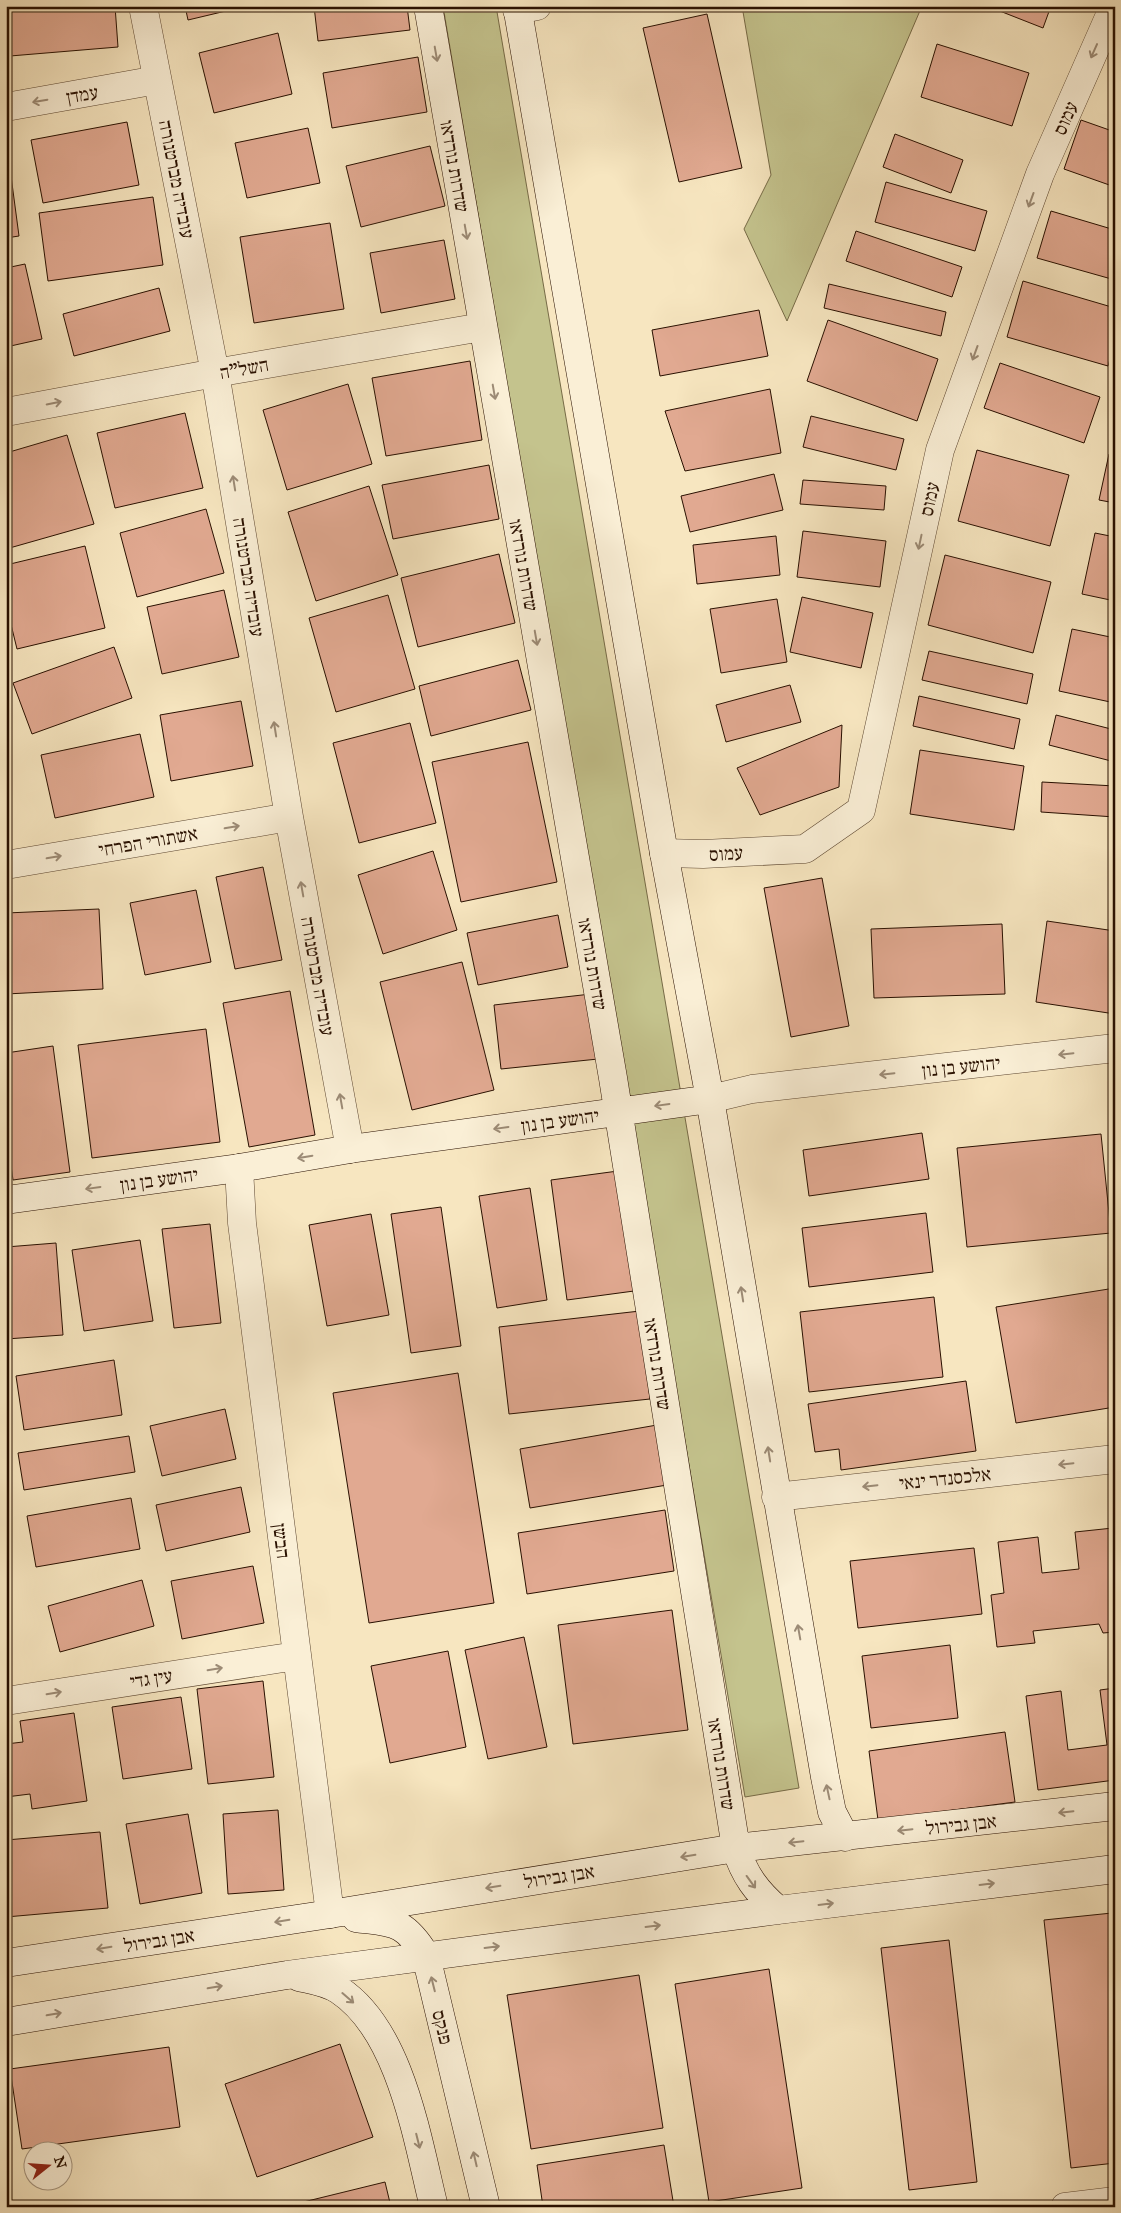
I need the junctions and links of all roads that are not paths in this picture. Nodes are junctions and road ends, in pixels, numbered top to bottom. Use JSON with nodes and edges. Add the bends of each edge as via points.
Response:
{"nodes":[{"id":1,"x":143,"y":6,"type":"edge"},
{"id":2,"x":428,"y":6,"type":"edge"},
{"id":3,"x":1114,"y":6,"type":"edge"},
{"id":4,"x":524,"y":7,"type":"edge"},
{"id":5,"x":157,"y":80,"type":"junction"},
{"id":6,"x":6,"y":107,"type":"edge"},
{"id":7,"x":482,"y":327,"type":"junction"},
{"id":8,"x":215,"y":372,"type":"junction"},
{"id":9,"x":6,"y":412,"type":"edge"},
{"id":10,"x":289,"y":817,"type":"junction"},
{"id":11,"x":664,"y":853,"type":"junction"},
{"id":12,"x":6,"y":865,"type":"edge"},
{"id":13,"x":1115,"y":1048,"type":"edge"},
{"id":14,"x":710,"y":1099,"type":"junction"},
{"id":15,"x":618,"y":1112,"type":"junction"},
{"id":16,"x":350,"y":1149,"type":"junction"},
{"id":17,"x":239,"y":1168,"type":"junction"},
{"id":18,"x":6,"y":1200,"type":"edge"},
{"id":19,"x":1115,"y":1458,"type":"edge"},
{"id":20,"x":776,"y":1497,"type":"junction"},
{"id":21,"x":296,"y":1656,"type":"junction"},
{"id":22,"x":6,"y":1701,"type":"edge"},
{"id":23,"x":1115,"y":1806,"type":"edge"},
{"id":24,"x":845,"y":1836,"type":"junction"},
{"id":25,"x":736,"y":1848,"type":"junction"},
{"id":26,"x":1115,"y":1869,"type":"edge"},
{"id":27,"x":778,"y":1910,"type":"junction"},
{"id":28,"x":330,"y":1914,"type":"junction"},
{"id":29,"x":426,"y":1956,"type":"junction"},
{"id":30,"x":6,"y":1963,"type":"edge"},
{"id":31,"x":287,"y":1975,"type":"junction"},
{"id":32,"x":6,"y":2022,"type":"edge"},
{"id":33,"x":1115,"y":2201,"type":"edge"},
{"id":34,"x":434,"y":2207,"type":"edge"},
{"id":35,"x":486,"y":2207,"type":"edge"},
{"id":36,"x":1065,"y":2207,"type":"edge"}],
"edges":[{"from":1,"to":5,"type":"street","name":"עובדיה מברטנורה"},
{"from":2,"to":7,"type":"street","name":"שדרות נורדאו","one_way":true},
{"from":3,"to":11,"type":"street","name":"עמוס","one_way":true,"via":[[1040,174],[940,450],[861,810],[805,849]]},
{"from":4,"to":11,"type":"street"},
{"from":5,"to":6,"type":"street","name":"עמדן","one_way":true},
{"from":5,"to":8,"type":"street","name":"עובדיה מברטנורה"},
{"from":7,"to":8,"type":"street","name":"השל\"ה"},
{"from":7,"to":15,"type":"street","name":"שדרות נורדאו","one_way":true},
{"from":9,"to":8,"type":"street","name":"השל\"ה","one_way":true},
{"from":10,"to":8,"type":"street","name":"עובדיה מברטנורה","one_way":true},
{"from":12,"to":10,"type":"street","name":"אשתורי הפרחי","one_way":true},
{"from":16,"to":10,"type":"street","name":"עובדיה מברטנורה","one_way":true},
{"from":11,"to":14,"type":"street"},
{"from":13,"to":14,"type":"street","name":"יהושע בן נון","one_way":true,"via":[[752,1090]]},
{"from":14,"to":15,"type":"street","name":"יהושע בן נון","one_way":true},
{"from":20,"to":14,"type":"street","one_way":true},
{"from":15,"to":16,"type":"street","name":"יהושע בן נון","one_way":true},
{"from":15,"to":25,"type":"street","name":"שדרות נורדאו"},
{"from":16,"to":17,"type":"street","name":"יהושע בן נון","one_way":true},
{"from":17,"to":18,"type":"street","name":"יהושע בן נון","one_way":true},
{"from":17,"to":21,"type":"street","name":"הבשן","via":[[242,1223]]},
{"from":19,"to":20,"type":"street","name":"אלכסנדר ינאי","one_way":true},
{"from":24,"to":20,"type":"street","one_way":true,"via":[[832,1812],[824,1778]]},
{"from":22,"to":21,"type":"street","name":"עין גדי","one_way":true},
{"from":21,"to":28,"type":"street","name":"הבשן"},
{"from":23,"to":24,"type":"street","name":"אבן גבירול","one_way":true},
{"from":24,"to":25,"type":"street","name":"אבן גבירול","one_way":true},
{"from":25,"to":27,"type":"street","name":"שדרות נורדאו","one_way":true,"via":[[747,1877]]},
{"from":25,"to":28,"type":"street","name":"אבן גבירול","one_way":true},
{"from":27,"to":26,"type":"street","one_way":true},
{"from":29,"to":27,"type":"street","one_way":true},
{"from":28,"to":29,"type":"street","name":"פנקס","via":[[394,1923],[409,1930]]},
{"from":28,"to":30,"type":"street","name":"אבן גבירול","one_way":true},
{"from":29,"to":31,"type":"street"},
{"from":35,"to":29,"type":"street","name":"פנקס","one_way":true},
{"from":32,"to":31,"type":"street","one_way":true},
{"from":31,"to":34,"type":"street","one_way":true,"via":[[323,1982],[338,1990],[366,2016],[381,2037],[402,2084]]},
{"from":33,"to":36,"type":"street"}]}
